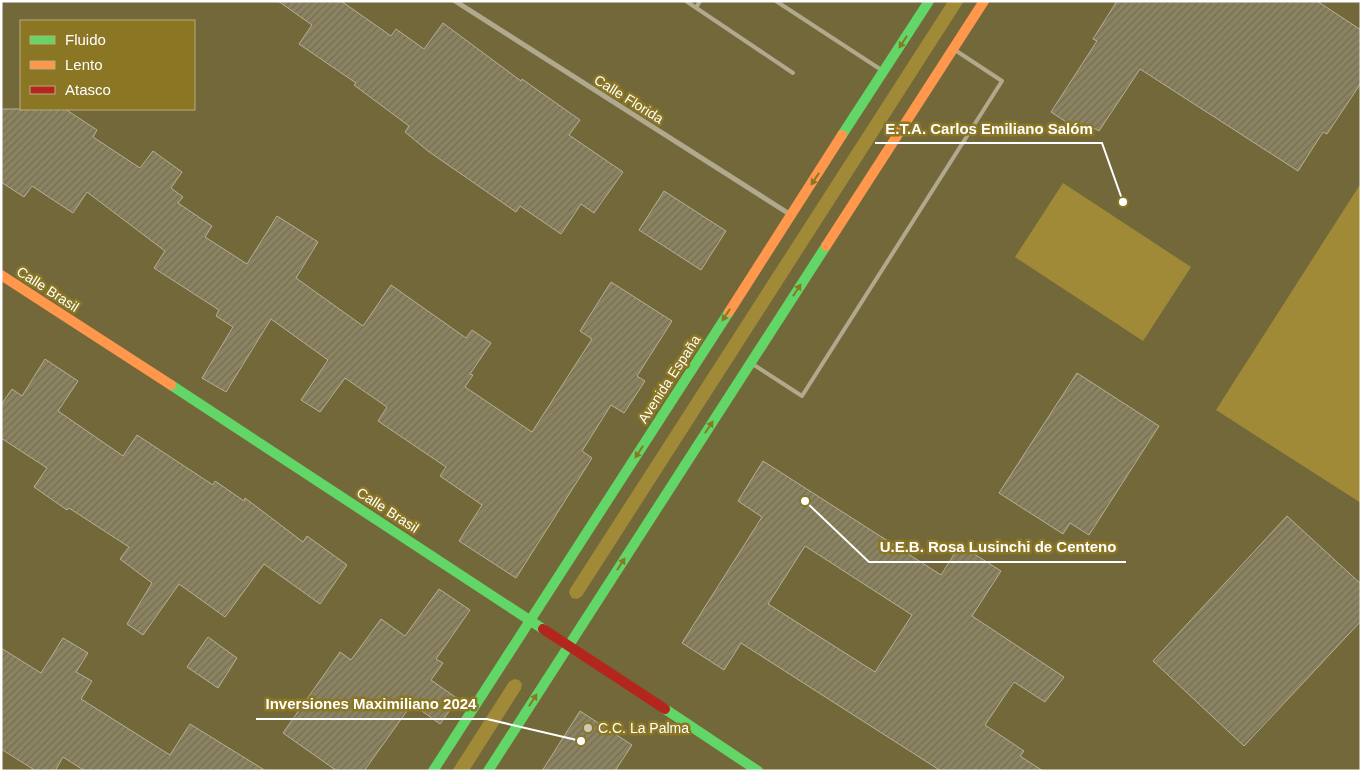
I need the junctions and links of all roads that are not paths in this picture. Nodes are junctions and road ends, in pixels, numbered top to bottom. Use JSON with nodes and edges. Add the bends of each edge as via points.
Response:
{"nodes":[{"id":1,"x":455,"y":1,"type":"edge"},
{"id":2,"x":686,"y":1,"type":"edge"},
{"id":3,"x":700,"y":1,"type":"edge"},
{"id":4,"x":776,"y":1,"type":"edge"},
{"id":5,"x":929,"y":1,"type":"edge"},
{"id":6,"x":984,"y":1,"type":"edge"},
{"id":7,"x":696,"y":8,"type":"junction"},
{"id":8,"x":953,"y":49,"type":"junction"},
{"id":9,"x":884,"y":71,"type":"junction"},
{"id":10,"x":793,"y":73,"type":"dead end"},
{"id":11,"x":791,"y":215,"type":"junction"},
{"id":12,"x":1,"y":275,"type":"edge"},
{"id":13,"x":750,"y":363,"type":"junction"},
{"id":14,"x":530,"y":620,"type":"junction"},
{"id":15,"x":568,"y":646,"type":"junction"},
{"id":16,"x":433,"y":771,"type":"edge"},
{"id":17,"x":488,"y":771,"type":"edge"},
{"id":18,"x":758,"y":771,"type":"edge"}],
"edges":[{"from":1,"to":11,"type":"street","name":"Calle Florida"},
{"from":2,"to":7,"type":"lane"},
{"from":3,"to":7,"type":"lane"},
{"from":4,"to":9,"type":"lane"},
{"from":5,"to":9,"type":"main road","name":"Avenida España","one_way":true},
{"from":6,"to":8,"type":"main road"},
{"from":7,"to":10,"type":"lane"},
{"from":13,"to":8,"type":"main road","one_way":true},
{"from":8,"to":13,"type":"lane","via":[[1002,80],[802,396]]},
{"from":9,"to":11,"type":"main road","name":"Avenida España","one_way":true},
{"from":11,"to":14,"type":"main road","name":"Avenida España","one_way":true},
{"from":12,"to":14,"type":"main road","name":"Calle Brasil"},
{"from":15,"to":13,"type":"main road","one_way":true},
{"from":14,"to":15,"type":"main road","name":"Calle Brasil"},
{"from":14,"to":16,"type":"main road","name":"Avenida España"},
{"from":17,"to":15,"type":"main road","one_way":true},
{"from":15,"to":18,"type":"main road","name":"Calle Brasil"}]}
